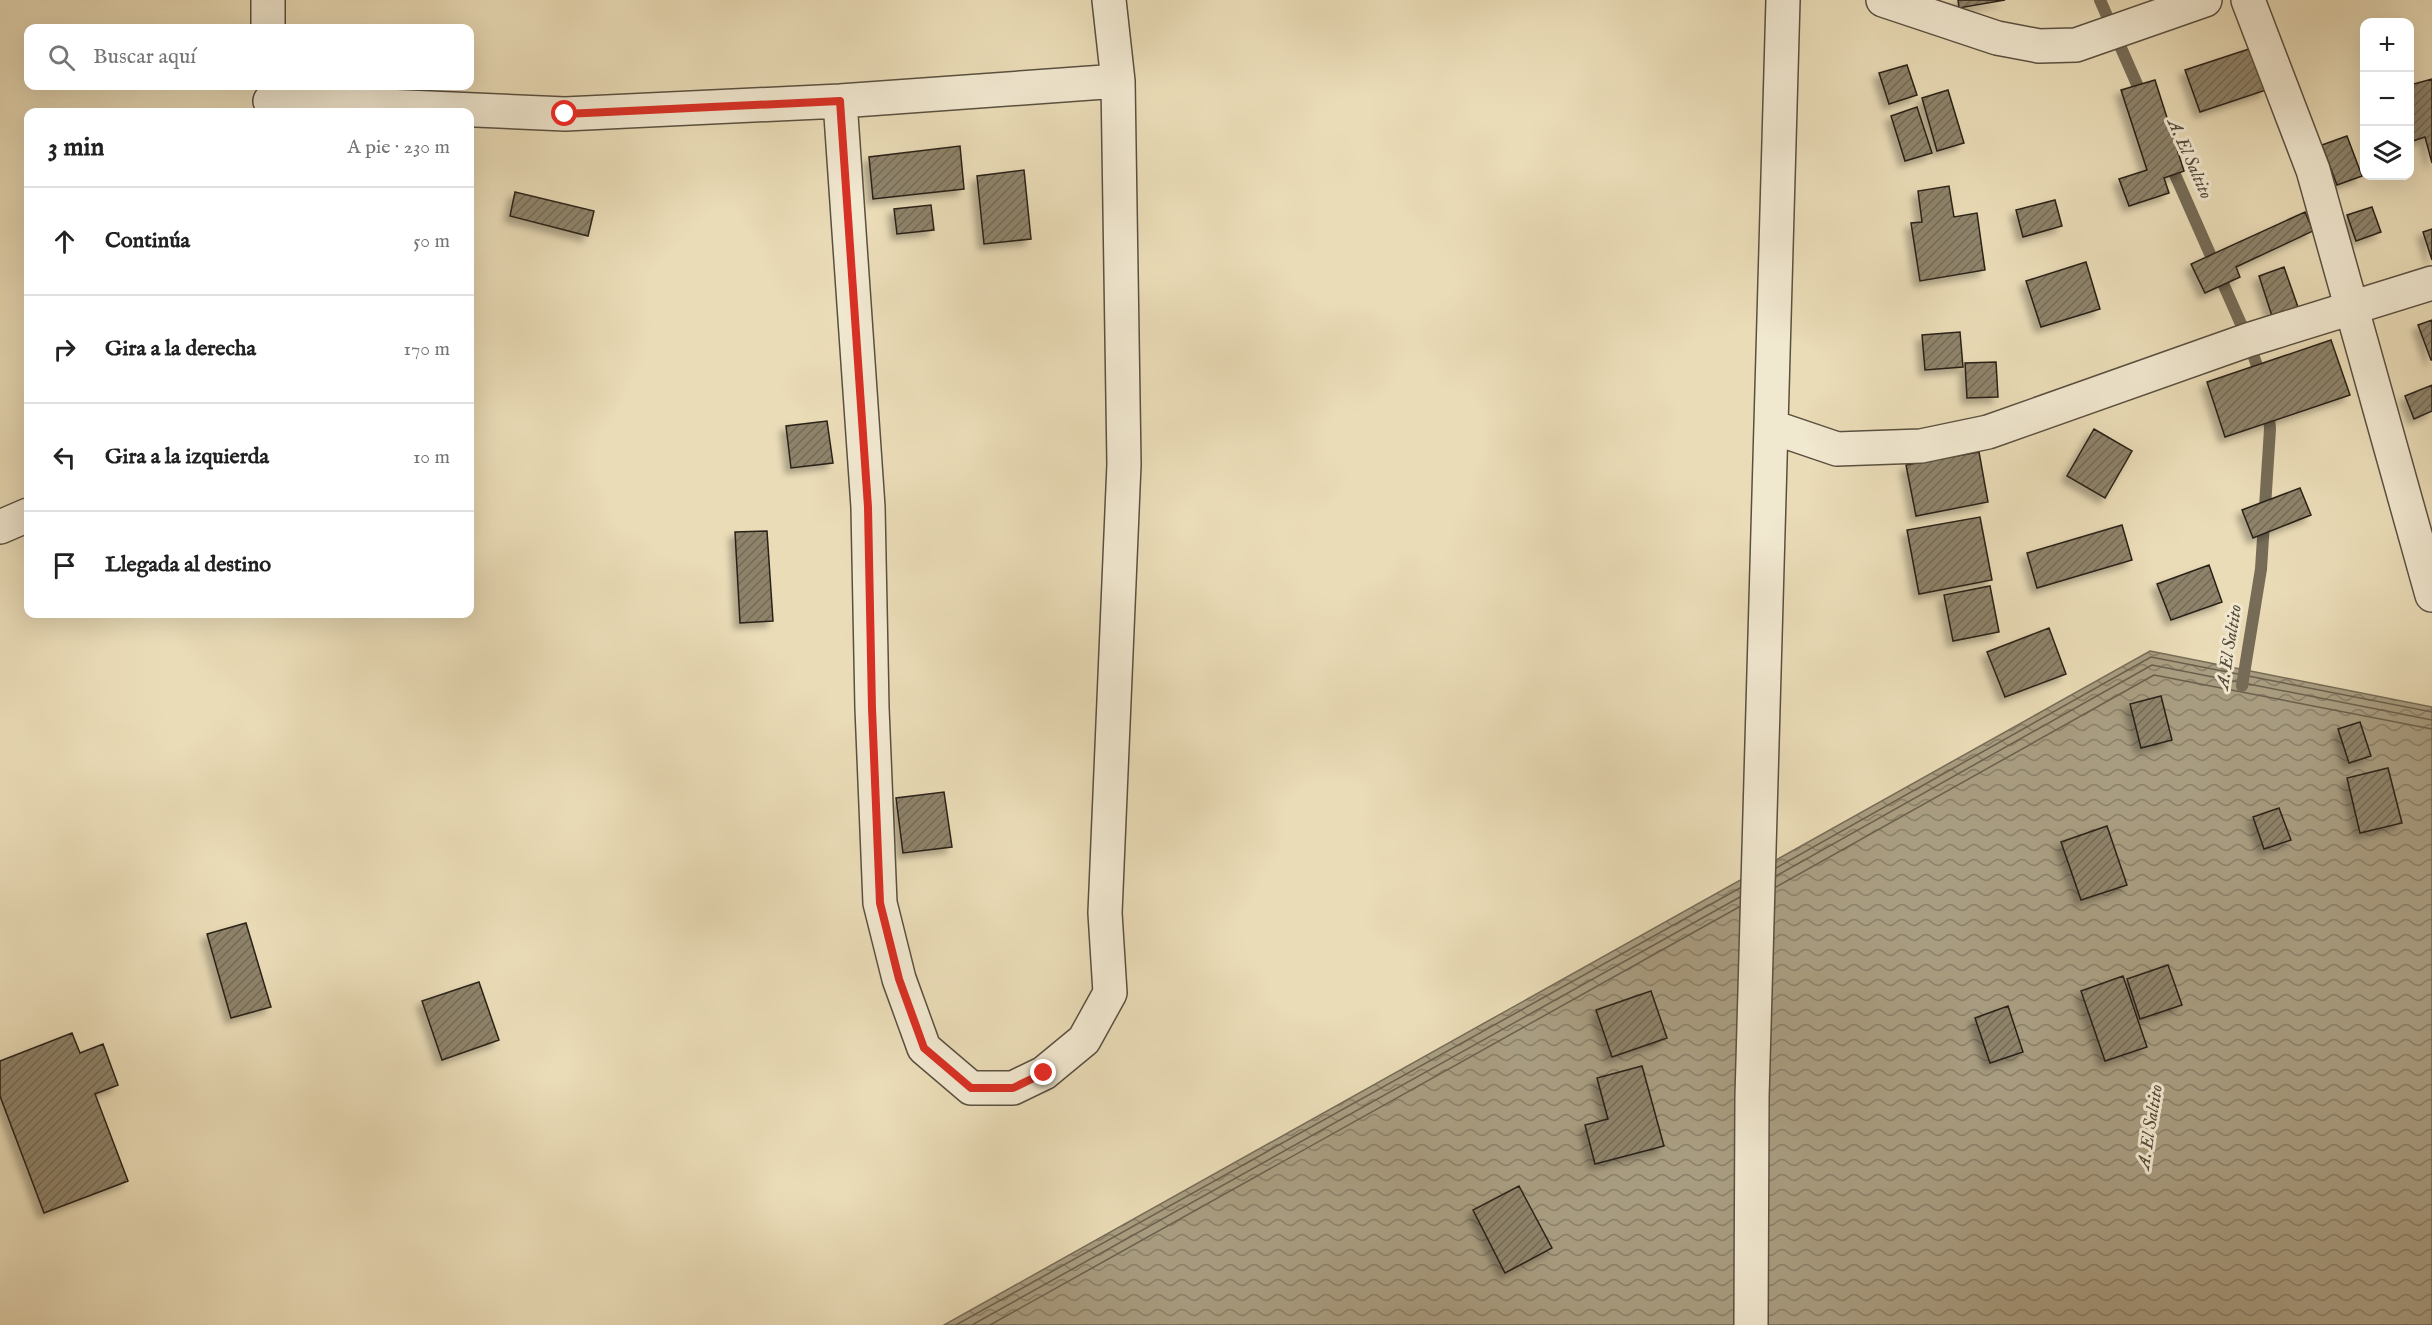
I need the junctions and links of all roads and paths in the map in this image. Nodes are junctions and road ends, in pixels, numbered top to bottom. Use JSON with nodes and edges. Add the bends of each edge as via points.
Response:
{"nodes":[{"id":1,"x":268,"y":0,"type":"edge"},
{"id":2,"x":1109,"y":0,"type":"edge"},
{"id":3,"x":1783,"y":0,"type":"edge"},
{"id":4,"x":1883,"y":0,"type":"edge"},
{"id":5,"x":2205,"y":0,"type":"edge"},
{"id":6,"x":2248,"y":0,"type":"edge"},
{"id":7,"x":268,"y":24,"type":"edge"},
{"id":8,"x":1118,"y":81,"type":"junction"},
{"id":9,"x":270,"y":100,"type":"edge"},
{"id":10,"x":840,"y":101,"type":"junction"},
{"id":11,"x":439,"y":108,"type":"edge"},
{"id":12,"x":474,"y":110,"type":"edge"},
{"id":13,"x":2432,"y":284,"type":"edge"},
{"id":14,"x":2354,"y":307,"type":"junction"},
{"id":15,"x":1772,"y":427,"type":"junction"},
{"id":16,"x":24,"y":517,"type":"edge"},
{"id":17,"x":0,"y":527,"type":"edge"},
{"id":18,"x":2432,"y":595,"type":"edge"},
{"id":19,"x":1751,"y":1325,"type":"edge"}],
"edges":[{"from":1,"to":7,"type":"street"},
{"from":2,"to":8,"type":"street"},
{"from":3,"to":15,"type":"street"},
{"from":4,"to":5,"type":"street","via":[[1997,38],[2049,46],[2076,45]]},
{"from":6,"to":14,"type":"street","via":[[2313,170]]},
{"from":8,"to":10,"type":"street"},
{"from":8,"to":10,"type":"street","via":[[1124,464],[1105,914],[1110,993],[1084,1040],[1044,1073],[1013,1088],[971,1088],[924,1048],[899,979],[880,903],[868,507]]},
{"from":9,"to":11,"type":"street"},
{"from":10,"to":12,"type":"street","via":[[565,114]]},
{"from":13,"to":14,"type":"street"},
{"from":14,"to":15,"type":"street","via":[[2248,340],[1988,432],[1933,444],[1837,449]]},
{"from":14,"to":18,"type":"street"},
{"from":15,"to":19,"type":"street","via":[[1752,1097]]},
{"from":16,"to":17,"type":"street"}]}
